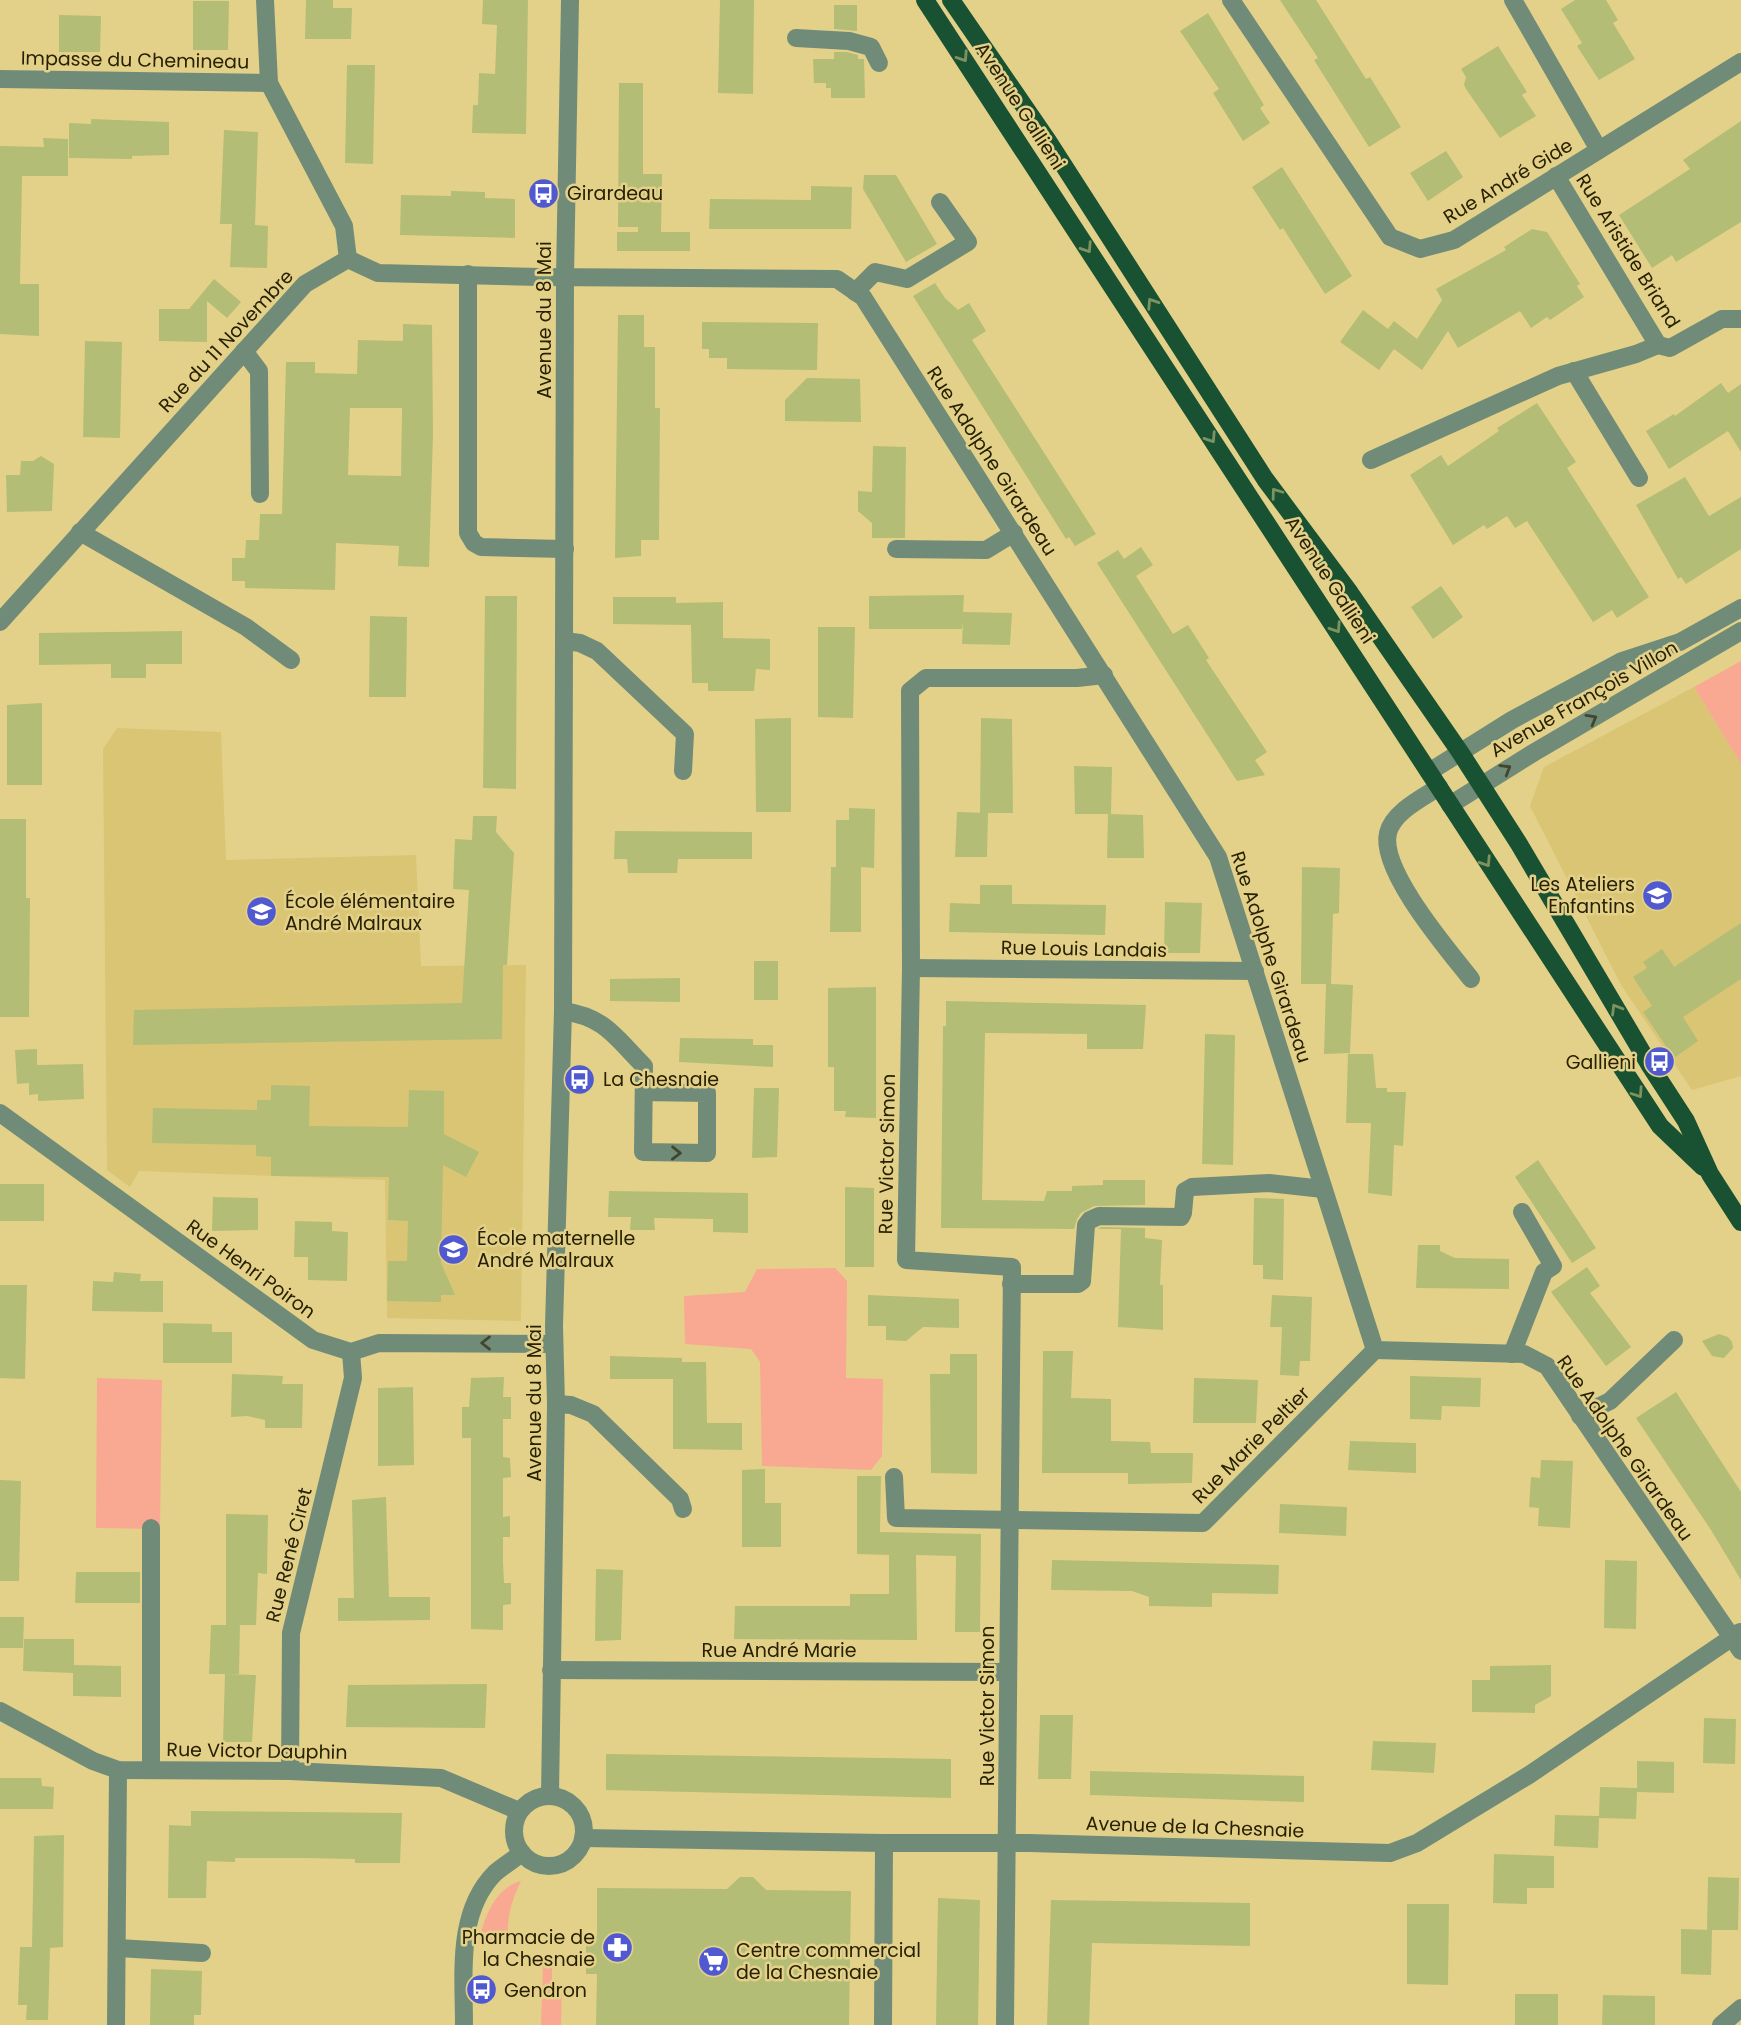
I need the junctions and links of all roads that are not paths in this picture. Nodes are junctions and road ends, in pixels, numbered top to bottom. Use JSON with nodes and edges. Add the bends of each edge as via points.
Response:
{"nodes":[{"id":1,"x":265,"y":0,"type":"edge"},
{"id":2,"x":570,"y":0,"type":"edge"},
{"id":3,"x":925,"y":0,"type":"edge"},
{"id":4,"x":951,"y":0,"type":"edge"},
{"id":5,"x":1231,"y":0,"type":"edge"},
{"id":6,"x":1513,"y":0,"type":"edge"},
{"id":7,"x":796,"y":38,"type":"dead end"},
{"id":8,"x":1741,"y":62,"type":"edge"},
{"id":9,"x":879,"y":63,"type":"dead end"},
{"id":10,"x":0,"y":79,"type":"edge"},
{"id":11,"x":269,"y":83,"type":"junction"},
{"id":12,"x":1600,"y":150,"type":"junction"},
{"id":13,"x":1556,"y":176,"type":"junction"},
{"id":14,"x":940,"y":202,"type":"dead end"},
{"id":15,"x":348,"y":259,"type":"junction"},
{"id":16,"x":468,"y":274,"type":"junction"},
{"id":17,"x":565,"y":277,"type":"junction"},
{"id":18,"x":855,"y":292,"type":"junction"},
{"id":19,"x":1741,"y":319,"type":"edge"},
{"id":20,"x":1658,"y":345,"type":"junction"},
{"id":21,"x":244,"y":351,"type":"junction"},
{"id":22,"x":1574,"y":371,"type":"junction"},
{"id":23,"x":1371,"y":460,"type":"dead end"},
{"id":24,"x":1639,"y":478,"type":"dead end"},
{"id":25,"x":260,"y":494,"type":"dead end"},
{"id":26,"x":80,"y":532,"type":"junction"},
{"id":27,"x":1014,"y":533,"type":"junction"},
{"id":28,"x":896,"y":548,"type":"dead end"},
{"id":29,"x":565,"y":549,"type":"junction"},
{"id":30,"x":1741,"y":608,"type":"edge"},
{"id":31,"x":0,"y":622,"type":"edge"},
{"id":32,"x":1741,"y":631,"type":"edge"},
{"id":33,"x":565,"y":641,"type":"junction"},
{"id":34,"x":291,"y":660,"type":"dead end"},
{"id":35,"x":1104,"y":675,"type":"junction"},
{"id":36,"x":1460,"y":752,"type":"junction"},
{"id":37,"x":683,"y":771,"type":"dead end"},
{"id":38,"x":1434,"y":779,"type":"junction"},
{"id":39,"x":1479,"y":785,"type":"junction"},
{"id":40,"x":1450,"y":805,"type":"junction"},
{"id":41,"x":911,"y":968,"type":"junction"},
{"id":42,"x":1255,"y":971,"type":"junction"},
{"id":43,"x":1471,"y":979,"type":"dead end"},
{"id":44,"x":563,"y":1011,"type":"junction"},
{"id":45,"x":644,"y":1092,"type":"junction"},
{"id":46,"x":0,"y":1113,"type":"edge"},
{"id":47,"x":1710,"y":1174,"type":"junction"},
{"id":48,"x":1323,"y":1189,"type":"junction"},
{"id":49,"x":1522,"y":1212,"type":"dead end"},
{"id":50,"x":1741,"y":1222,"type":"edge"},
{"id":51,"x":1012,"y":1284,"type":"junction"},
{"id":52,"x":1675,"y":1340,"type":"dead end"},
{"id":53,"x":555,"y":1344,"type":"junction"},
{"id":54,"x":1375,"y":1350,"type":"junction"},
{"id":55,"x":351,"y":1352,"type":"junction"},
{"id":56,"x":1512,"y":1353,"type":"junction"},
{"id":57,"x":556,"y":1404,"type":"junction"},
{"id":58,"x":1580,"y":1416,"type":"junction"},
{"id":59,"x":894,"y":1477,"type":"dead end"},
{"id":60,"x":683,"y":1509,"type":"dead end"},
{"id":61,"x":1011,"y":1521,"type":"junction"},
{"id":62,"x":151,"y":1528,"type":"dead end"},
{"id":63,"x":1738,"y":1640,"type":"edge"},
{"id":64,"x":551,"y":1670,"type":"junction"},
{"id":65,"x":1007,"y":1672,"type":"junction"},
{"id":66,"x":0,"y":1711,"type":"edge"},
{"id":67,"x":118,"y":1770,"type":"junction"},
{"id":68,"x":151,"y":1770,"type":"junction"},
{"id":69,"x":290,"y":1771,"type":"junction"},
{"id":70,"x":550,"y":1795,"type":"junction"},
{"id":71,"x":519,"y":1811,"type":"junction"},
{"id":72,"x":583,"y":1838,"type":"junction"},
{"id":73,"x":884,"y":1843,"type":"junction"},
{"id":74,"x":1007,"y":1843,"type":"junction"},
{"id":75,"x":522,"y":1853,"type":"junction"},
{"id":76,"x":118,"y":1948,"type":"junction"},
{"id":77,"x":202,"y":1953,"type":"dead end"},
{"id":78,"x":1741,"y":2008,"type":"edge"},
{"id":79,"x":116,"y":2025,"type":"edge"},
{"id":80,"x":464,"y":2025,"type":"edge"},
{"id":81,"x":883,"y":2025,"type":"edge"},
{"id":82,"x":1005,"y":2025,"type":"edge"},
{"id":83,"x":1721,"y":2025,"type":"edge"}],
"edges":[{"from":1,"to":11,"type":"street"},
{"from":2,"to":17,"type":"street","name":"Avenue du 8 Mai"},
{"from":3,"to":38,"type":"main road","name":"Avenue Gallieni","one_way":true},
{"from":36,"to":4,"type":"main road","name":"Avenue Gallieni","one_way":true,"via":[[1265,479],[1048,141]]},
{"from":5,"to":13,"type":"street","name":"Rue André Gide","via":[[1390,237],[1420,249],[1454,240]]},
{"from":6,"to":12,"type":"street"},
{"from":7,"to":9,"type":"street","via":[[871,47]]},
{"from":8,"to":12,"type":"street","name":"Rue André Gide"},
{"from":10,"to":11,"type":"street","name":"Impasse du Chemineau"},
{"from":11,"to":15,"type":"street","via":[[344,226]]},
{"from":12,"to":13,"type":"street","name":"Rue André Gide"},
{"from":13,"to":20,"type":"street","name":"Rue Aristide Briand"},
{"from":14,"to":18,"type":"street","via":[[968,242],[907,279],[875,272]]},
{"from":15,"to":16,"type":"street","via":[[378,273]]},
{"from":15,"to":21,"type":"street","name":"Rue du 11 Novembre","via":[[305,284]]},
{"from":16,"to":17,"type":"street"},
{"from":16,"to":29,"type":"street","via":[[468,533],[481,547]]},
{"from":17,"to":18,"type":"street","name":"Rue Adolphe Girardeau","via":[[837,279]]},
{"from":17,"to":29,"type":"street","name":"Avenue du 8 Mai"},
{"from":18,"to":27,"type":"street","name":"Rue Adolphe Girardeau"},
{"from":19,"to":20,"type":"street","name":"Rue Aristide Briand","via":[[1722,318],[1670,348]]},
{"from":20,"to":22,"type":"street"},
{"from":21,"to":25,"type":"street","via":[[258,371]]},
{"from":21,"to":26,"type":"street","name":"Rue du 11 Novembre"},
{"from":22,"to":23,"type":"street"},
{"from":22,"to":24,"type":"street"},
{"from":26,"to":31,"type":"street","name":"Rue du 11 Novembre"},
{"from":26,"to":34,"type":"street","via":[[246,628]]},
{"from":27,"to":28,"type":"street","via":[[986,550]]},
{"from":27,"to":35,"type":"street","name":"Rue Adolphe Girardeau"},
{"from":29,"to":33,"type":"street","name":"Avenue du 8 Mai"},
{"from":30,"to":36,"type":"street","name":"Avenue François Villon","via":[[1680,642],[1622,661]]},
{"from":39,"to":32,"type":"street","name":"Avenue François Villon","one_way":true},
{"from":33,"to":37,"type":"street","via":[[597,651],[685,734]]},
{"from":33,"to":44,"type":"street","name":"Avenue du 8 Mai"},
{"from":35,"to":41,"type":"street","name":"Rue Victor Simon","via":[[926,678],[909,691]]},
{"from":35,"to":42,"type":"street","name":"Rue Adolphe Girardeau","via":[[1218,857]]},
{"from":36,"to":38,"type":"street","name":"Avenue François Villon"},
{"from":36,"to":39,"type":"main road","name":"Avenue Gallieni"},
{"from":38,"to":40,"type":"main road","name":"Avenue Gallieni"},
{"from":38,"to":43,"type":"street","name":"Avenue François Villon","via":[[1395,818],[1387,834],[1390,856],[1414,906]]},
{"from":39,"to":40,"type":"street","name":"Avenue François Villon"},
{"from":47,"to":39,"type":"main road","name":"Avenue Gallieni","one_way":true,"via":[[1686,1121]]},
{"from":40,"to":47,"type":"main road","name":"Avenue Gallieni","one_way":true,"via":[[1660,1126]]},
{"from":41,"to":42,"type":"street","name":"Rue Louis Landais"},
{"from":41,"to":51,"type":"street","name":"Rue Victor Simon","via":[[906,1260],[1012,1267]]},
{"from":42,"to":48,"type":"street","name":"Rue Adolphe Girardeau"},
{"from":44,"to":45,"type":"street","via":[[599,1021],[644,1066]]},
{"from":44,"to":53,"type":"street","name":"Avenue du 8 Mai"},
{"from":45,"to":45,"type":"street","one_way":true,"via":[[643,1152],[706,1153],[707,1093]]},
{"from":46,"to":55,"type":"street","name":"Rue Henri Poiron","via":[[313,1340]]},
{"from":47,"to":50,"type":"main road","name":"Avenue Gallieni"},
{"from":48,"to":51,"type":"street","via":[[1269,1183],[1192,1187],[1185,1191],[1181,1217],[1099,1216],[1090,1220],[1078,1284]]},
{"from":48,"to":54,"type":"street","name":"Rue Adolphe Girardeau"},
{"from":49,"to":56,"type":"street","via":[[1553,1265],[1544,1272]]},
{"from":51,"to":61,"type":"street","name":"Rue Victor Simon"},
{"from":52,"to":58,"type":"street","via":[[1609,1401]]},
{"from":53,"to":55,"type":"street","one_way":true,"via":[[380,1343]]},
{"from":53,"to":57,"type":"street","name":"Avenue du 8 Mai"},
{"from":54,"to":56,"type":"street","name":"Rue Adolphe Girardeau"},
{"from":54,"to":61,"type":"street","name":"Rue Marie Peltier","via":[[1203,1523]]},
{"from":55,"to":69,"type":"street","name":"Rue René Ciret","via":[[353,1378],[291,1633]]},
{"from":56,"to":58,"type":"street","name":"Rue Adolphe Girardeau","via":[[1547,1366]]},
{"from":57,"to":60,"type":"street","via":[[593,1414],[680,1499]]},
{"from":57,"to":64,"type":"street","name":"Avenue du 8 Mai"},
{"from":58,"to":63,"type":"street","name":"Rue Adolphe Girardeau"},
{"from":59,"to":61,"type":"street","name":"Rue Marie Peltier","via":[[896,1518]]},
{"from":61,"to":65,"type":"street","name":"Rue Victor Simon"},
{"from":62,"to":68,"type":"street"},
{"from":63,"to":74,"type":"street","name":"Avenue de la Chesnaie","via":[[1529,1775],[1417,1843],[1390,1853]]},
{"from":64,"to":65,"type":"street","name":"Rue André Marie"},
{"from":64,"to":70,"type":"street","name":"Avenue du 8 Mai"},
{"from":65,"to":74,"type":"street","name":"Rue Victor Simon"},
{"from":66,"to":67,"type":"street","name":"Rue Victor Dauphin"},
{"from":67,"to":68,"type":"street","name":"Rue Victor Dauphin"},
{"from":67,"to":76,"type":"street"},
{"from":68,"to":69,"type":"street","name":"Rue Victor Dauphin"},
{"from":69,"to":71,"type":"street","name":"Rue Victor Dauphin","via":[[441,1777]]},
{"from":70,"to":71,"type":"street","via":[[534,1798]]},
{"from":70,"to":72,"type":"street","via":[[576,1808],[583,1820]]},
{"from":71,"to":75,"type":"street","via":[[513,1833]]},
{"from":72,"to":73,"type":"street","name":"Avenue de la Chesnaie"},
{"from":72,"to":75,"type":"street","via":[[573,1857],[558,1865],[539,1865]]},
{"from":73,"to":74,"type":"street","name":"Avenue de la Chesnaie"},
{"from":73,"to":81,"type":"street"},
{"from":74,"to":82,"type":"street","name":"Rue Victor Simon"},
{"from":75,"to":80,"type":"street","via":[[491,1877],[471,1916],[464,1954]]},
{"from":76,"to":77,"type":"street"},
{"from":76,"to":79,"type":"street"},
{"from":78,"to":83,"type":"street"}]}
